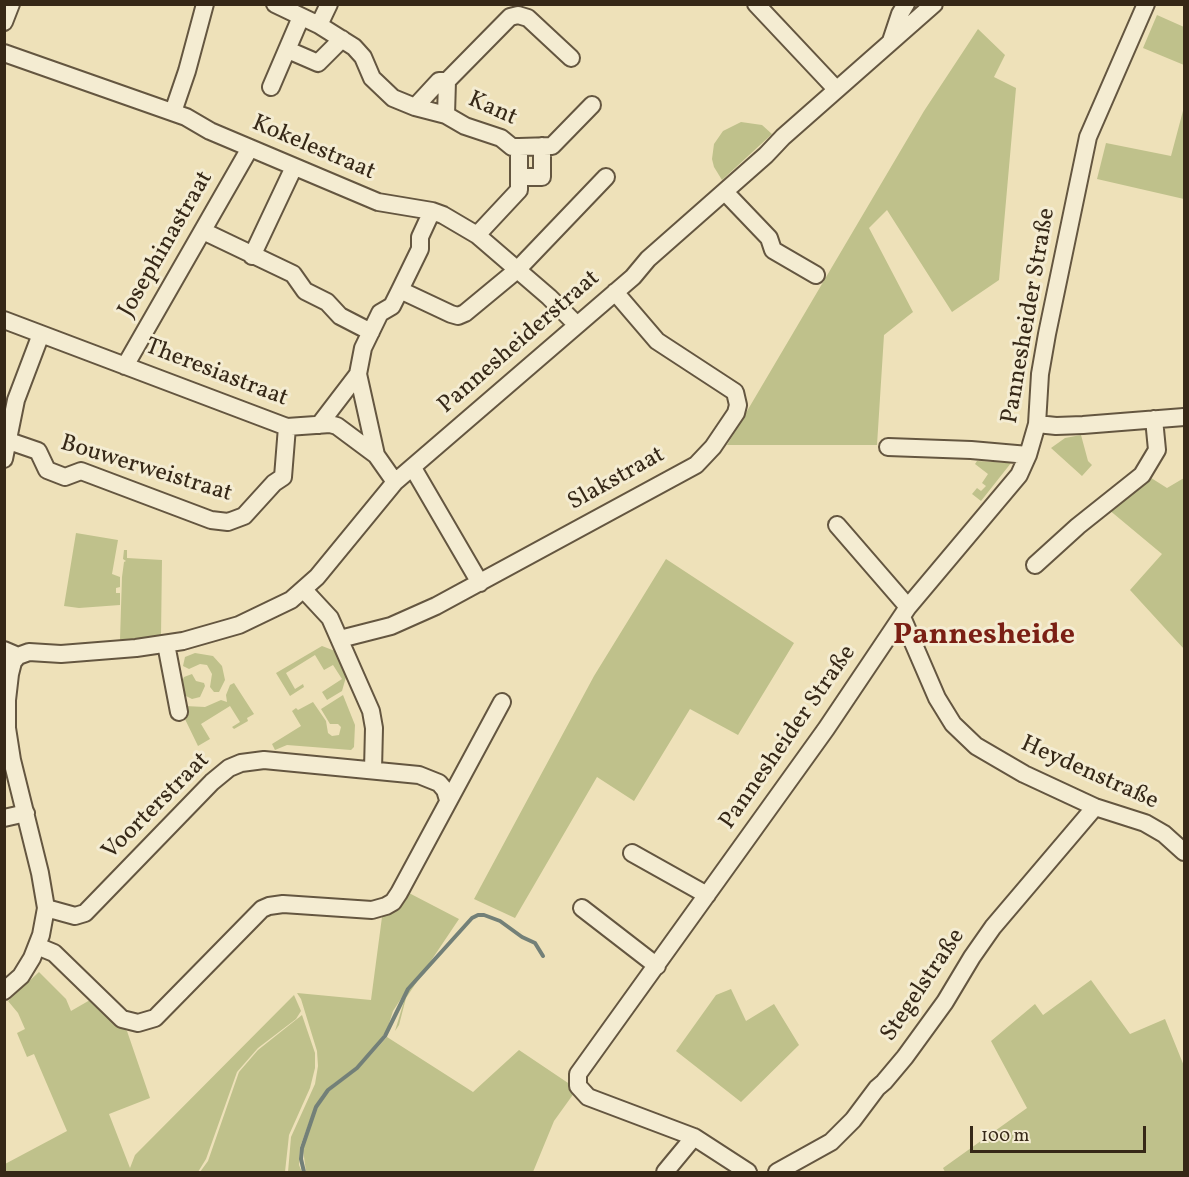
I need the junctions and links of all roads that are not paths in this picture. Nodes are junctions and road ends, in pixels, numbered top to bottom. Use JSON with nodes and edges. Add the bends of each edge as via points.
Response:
{"nodes":[{"id":1,"x":11,"y":4,"type":"edge"},
{"id":2,"x":205,"y":4,"type":"edge"},
{"id":3,"x":276,"y":4,"type":"edge"},
{"id":4,"x":329,"y":4,"type":"edge"},
{"id":5,"x":906,"y":4,"type":"edge"},
{"id":6,"x":934,"y":4,"type":"edge"},
{"id":7,"x":1146,"y":4,"type":"edge"},
{"id":8,"x":760,"y":6,"type":"edge"},
{"id":9,"x":301,"y":18,"type":"junction"},
{"id":10,"x":4,"y":22,"type":"edge"},
{"id":11,"x":320,"y":25,"type":"junction"},
{"id":12,"x":342,"y":39,"type":"junction"},
{"id":13,"x":890,"y":42,"type":"junction"},
{"id":14,"x":288,"y":50,"type":"junction"},
{"id":15,"x":4,"y":53,"type":"edge"},
{"id":16,"x":571,"y":58,"type":"dead end"},
{"id":17,"x":447,"y":81,"type":"junction"},
{"id":18,"x":271,"y":87,"type":"dead end"},
{"id":19,"x":836,"y":89,"type":"junction"},
{"id":20,"x":592,"y":105,"type":"dead end"},
{"id":21,"x":414,"y":107,"type":"junction"},
{"id":22,"x":173,"y":112,"type":"junction"},
{"id":23,"x":446,"y":116,"type":"junction"},
{"id":24,"x":542,"y":146,"type":"junction"},
{"id":25,"x":519,"y":147,"type":"junction"},
{"id":26,"x":250,"y":148,"type":"junction"},
{"id":27,"x":294,"y":167,"type":"junction"},
{"id":28,"x":520,"y":177,"type":"junction"},
{"id":29,"x":606,"y":177,"type":"dead end"},
{"id":30,"x":725,"y":192,"type":"junction"},
{"id":31,"x":432,"y":211,"type":"junction"},
{"id":32,"x":203,"y":231,"type":"junction"},
{"id":33,"x":477,"y":234,"type":"junction"},
{"id":34,"x":252,"y":256,"type":"junction"},
{"id":35,"x":517,"y":270,"type":"junction"},
{"id":36,"x":816,"y":275,"type":"dead end"},
{"id":37,"x":400,"y":290,"type":"junction"},
{"id":38,"x":615,"y":292,"type":"junction"},
{"id":39,"x":4,"y":320,"type":"edge"},
{"id":40,"x":577,"y":325,"type":"junction"},
{"id":41,"x":371,"y":332,"type":"junction"},
{"id":42,"x":41,"y":334,"type":"junction"},
{"id":43,"x":125,"y":366,"type":"junction"},
{"id":44,"x":358,"y":374,"type":"junction"},
{"id":45,"x":1185,"y":417,"type":"edge"},
{"id":46,"x":1154,"y":419,"type":"junction"},
{"id":47,"x":1037,"y":424,"type":"junction"},
{"id":48,"x":319,"y":425,"type":"junction"},
{"id":49,"x":287,"y":427,"type":"junction"},
{"id":50,"x":9,"y":441,"type":"junction"},
{"id":51,"x":888,"y":447,"type":"dead end"},
{"id":52,"x":376,"y":455,"type":"junction"},
{"id":53,"x":1028,"y":455,"type":"junction"},
{"id":54,"x":4,"y":459,"type":"edge"},
{"id":55,"x":412,"y":468,"type":"junction"},
{"id":56,"x":395,"y":482,"type":"junction"},
{"id":57,"x":837,"y":525,"type":"dead end"},
{"id":58,"x":1035,"y":565,"type":"dead end"},
{"id":59,"x":480,"y":583,"type":"junction"},
{"id":60,"x":304,"y":590,"type":"junction"},
{"id":61,"x":905,"y":612,"type":"junction"},
{"id":62,"x":340,"y":639,"type":"junction"},
{"id":63,"x":158,"y":645,"type":"junction"},
{"id":64,"x":11,"y":653,"type":"edge"},
{"id":65,"x":502,"y":702,"type":"dead end"},
{"id":66,"x":179,"y":712,"type":"dead end"},
{"id":67,"x":373,"y":770,"type":"junction"},
{"id":68,"x":448,"y":800,"type":"junction"},
{"id":69,"x":1095,"y":807,"type":"junction"},
{"id":70,"x":26,"y":813,"type":"junction"},
{"id":71,"x":4,"y":818,"type":"edge"},
{"id":72,"x":1185,"y":852,"type":"edge"},
{"id":73,"x":632,"y":853,"type":"dead end"},
{"id":74,"x":707,"y":895,"type":"junction"},
{"id":75,"x":46,"y":908,"type":"junction"},
{"id":76,"x":582,"y":908,"type":"dead end"},
{"id":77,"x":37,"y":946,"type":"junction"},
{"id":78,"x":657,"y":966,"type":"junction"},
{"id":79,"x":4,"y":991,"type":"edge"},
{"id":80,"x":694,"y":1137,"type":"junction"},
{"id":81,"x":664,"y":1173,"type":"edge"},
{"id":82,"x":748,"y":1173,"type":"edge"},
{"id":83,"x":777,"y":1173,"type":"edge"}],
"edges":[{"from":1,"to":10,"type":"street"},
{"from":2,"to":22,"type":"street"},
{"from":3,"to":9,"type":"street","name":"Kant"},
{"from":4,"to":11,"type":"street"},
{"from":5,"to":13,"type":"street"},
{"from":6,"to":13,"type":"street","name":"Pannesheiderstraat"},
{"from":7,"to":47,"type":"street","name":"Pannesheider Straße","via":[[1088,137],[1047,334]]},
{"from":8,"to":19,"type":"street"},
{"from":9,"to":11,"type":"street","name":"Kant"},
{"from":9,"to":14,"type":"street"},
{"from":11,"to":12,"type":"street","name":"Kant"},
{"from":12,"to":14,"type":"street","via":[[318,63]]},
{"from":12,"to":21,"type":"street","name":"Kant","via":[[363,57],[372,78],[387,94]]},
{"from":13,"to":19,"type":"street","name":"Pannesheiderstraat"},
{"from":14,"to":18,"type":"street"},
{"from":15,"to":22,"type":"street","name":"Kokelestraat"},
{"from":16,"to":17,"type":"street","name":"Kant","via":[[528,18],[518,15],[510,17]]},
{"from":17,"to":21,"type":"street","name":"Kant","via":[[439,81]]},
{"from":17,"to":23,"type":"street","name":"Kant"},
{"from":19,"to":30,"type":"street","name":"Pannesheiderstraat"},
{"from":20,"to":24,"type":"street","name":"Kant","via":[[552,146]]},
{"from":21,"to":23,"type":"street","name":"Kant"},
{"from":22,"to":26,"type":"street","name":"Kokelestraat"},
{"from":23,"to":25,"type":"street","name":"Kant"},
{"from":24,"to":25,"type":"street","name":"Kant"},
{"from":24,"to":28,"type":"street","name":"Kant","via":[[542,177]]},
{"from":25,"to":28,"type":"street","name":"Kant"},
{"from":26,"to":27,"type":"street","name":"Kokelestraat"},
{"from":26,"to":32,"type":"street","name":"Josephinastraat"},
{"from":27,"to":31,"type":"street","name":"Kokelestraat","via":[[378,202]]},
{"from":27,"to":34,"type":"street"},
{"from":28,"to":33,"type":"street","name":"Kant","via":[[519,190]]},
{"from":29,"to":35,"type":"street"},
{"from":30,"to":36,"type":"street","via":[[769,238],[773,250]]},
{"from":30,"to":38,"type":"street","name":"Pannesheiderstraat"},
{"from":31,"to":33,"type":"street","name":"Kokelestraat"},
{"from":31,"to":37,"type":"street","via":[[420,237],[420,249]]},
{"from":32,"to":34,"type":"street"},
{"from":32,"to":43,"type":"street","name":"Josephinastraat"},
{"from":33,"to":35,"type":"street","name":"Kokelestraat"},
{"from":34,"to":41,"type":"street","via":[[292,274],[305,291]]},
{"from":35,"to":37,"type":"street","via":[[458,316]]},
{"from":35,"to":40,"type":"street","name":"Kokelestraat"},
{"from":37,"to":41,"type":"street","via":[[392,306],[380,313]]},
{"from":38,"to":40,"type":"street","name":"Pannesheiderstraat"},
{"from":38,"to":59,"type":"street","name":"Slakstraat","via":[[657,341],[735,392],[736,413],[696,465]]},
{"from":39,"to":42,"type":"street","name":"Theresiastraat"},
{"from":40,"to":55,"type":"street","name":"Pannesheiderstraat"},
{"from":41,"to":44,"type":"street"},
{"from":42,"to":43,"type":"street","name":"Theresiastraat"},
{"from":42,"to":50,"type":"street","via":[[16,400]]},
{"from":43,"to":49,"type":"street","name":"Theresiastraat"},
{"from":44,"to":48,"type":"street"},
{"from":44,"to":52,"type":"street"},
{"from":45,"to":46,"type":"street"},
{"from":46,"to":47,"type":"street","via":[[1065,426]]},
{"from":46,"to":58,"type":"street","via":[[1157,450],[1142,475]]},
{"from":47,"to":53,"type":"street","name":"Pannesheider Straße"},
{"from":48,"to":49,"type":"street","name":"Theresiastraat"},
{"from":48,"to":52,"type":"street","name":"Theresiastraat","via":[[337,426]]},
{"from":49,"to":50,"type":"street","name":"Bouwerweistraat","via":[[283,477],[244,516],[228,522],[211,520],[81,471],[65,477],[47,470],[39,451]]},
{"from":50,"to":54,"type":"street"},
{"from":51,"to":53,"type":"street"},
{"from":52,"to":56,"type":"street","name":"Theresiastraat"},
{"from":53,"to":61,"type":"street","name":"Pannesheider Straße","via":[[1005,494]]},
{"from":55,"to":56,"type":"street","name":"Pannesheiderstraat"},
{"from":55,"to":59,"type":"street"},
{"from":56,"to":60,"type":"street","name":"Pannesheiderstraat"},
{"from":57,"to":61,"type":"street"},
{"from":59,"to":62,"type":"street","name":"Slakstraat","via":[[391,626]]},
{"from":60,"to":62,"type":"street","via":[[330,618]]},
{"from":60,"to":63,"type":"street","name":"Pannesheiderstraat","via":[[239,625]]},
{"from":61,"to":69,"type":"street","name":"Heydenstraße","via":[[937,698],[953,724],[997,759]]},
{"from":61,"to":74,"type":"street","name":"Pannesheider Straße"},
{"from":62,"to":67,"type":"street","via":[[372,711]]},
{"from":63,"to":64,"type":"street","name":"Pannesheiderstraat","via":[[61,654]]},
{"from":63,"to":66,"type":"street"},
{"from":64,"to":70,"type":"street","via":[[7,728]]},
{"from":65,"to":68,"type":"street"},
{"from":67,"to":68,"type":"street","name":"Voorterstraat","via":[[419,775],[439,783]]},
{"from":67,"to":75,"type":"street","name":"Voorterstraat","via":[[264,760],[229,768],[85,912],[75,916]]},
{"from":68,"to":77,"type":"street","via":[[393,902],[372,910],[283,904],[262,909],[150,1021],[133,1023],[122,1019],[54,953]]},
{"from":69,"to":72,"type":"street","name":"Heydenstraße","via":[[1146,824]]},
{"from":69,"to":83,"type":"street","name":"Stegelstraße","via":[[993,927],[906,1057],[853,1120],[831,1142]]},
{"from":70,"to":71,"type":"street"},
{"from":70,"to":75,"type":"street"},
{"from":73,"to":74,"type":"street"},
{"from":74,"to":78,"type":"street","name":"Pannesheider Straße"},
{"from":75,"to":77,"type":"street"},
{"from":76,"to":78,"type":"street"},
{"from":77,"to":79,"type":"street","via":[[26,969]]},
{"from":78,"to":80,"type":"street","name":"Pannesheider Straße","via":[[583,1065],[578,1086],[588,1097]]},
{"from":80,"to":81,"type":"street"},
{"from":80,"to":82,"type":"street"}]}
